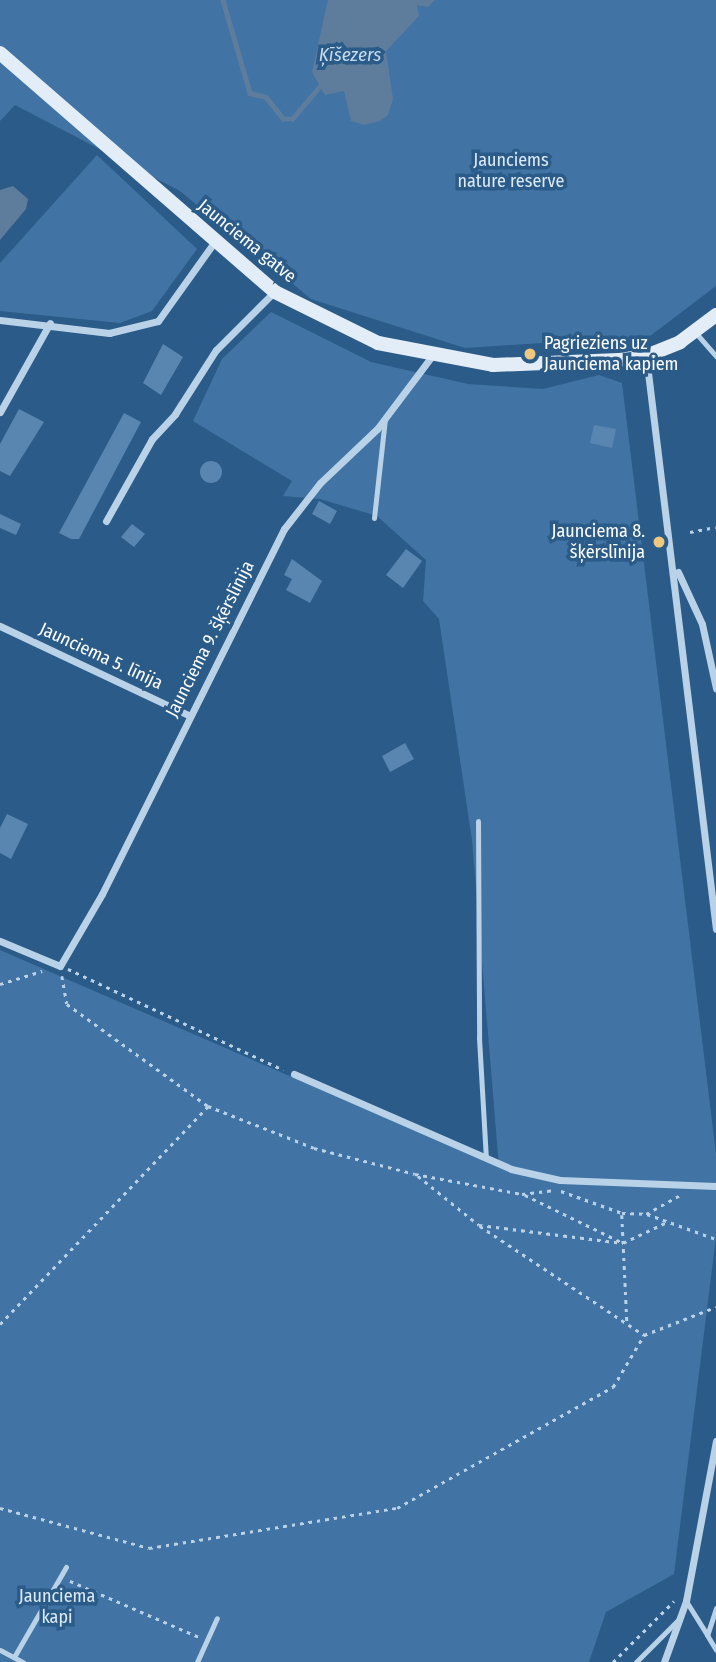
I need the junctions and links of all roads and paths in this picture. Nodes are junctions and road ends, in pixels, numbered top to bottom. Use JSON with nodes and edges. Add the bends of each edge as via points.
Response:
{"nodes":[{"id":1,"x":0,"y":53,"type":"edge"},
{"id":2,"x":215,"y":241,"type":"junction"},
{"id":3,"x":275,"y":292,"type":"junction"},
{"id":4,"x":716,"y":315,"type":"edge"},
{"id":5,"x":0,"y":320,"type":"edge"},
{"id":6,"x":50,"y":323,"type":"junction"},
{"id":7,"x":695,"y":332,"type":"junction"},
{"id":8,"x":646,"y":356,"type":"junction"},
{"id":9,"x":716,"y":356,"type":"edge"},
{"id":10,"x":431,"y":357,"type":"junction"},
{"id":11,"x":0,"y":412,"type":"edge"},
{"id":12,"x":385,"y":419,"type":"junction"},
{"id":13,"x":374,"y":519,"type":"dead end"},
{"id":14,"x":106,"y":521,"type":"dead end"},
{"id":15,"x":716,"y":527,"type":"edge"},
{"id":16,"x":690,"y":532,"type":"dead end"},
{"id":17,"x":675,"y":565,"type":"junction"},
{"id":18,"x":0,"y":626,"type":"edge"},
{"id":19,"x":716,"y":688,"type":"edge"},
{"id":20,"x":188,"y":715,"type":"junction"},
{"id":21,"x":478,"y":821,"type":"dead end"},
{"id":22,"x":716,"y":929,"type":"edge"},
{"id":23,"x":0,"y":940,"type":"edge"},
{"id":24,"x":60,"y":965,"type":"junction"},
{"id":25,"x":0,"y":984,"type":"edge"},
{"id":26,"x":294,"y":1074,"type":"joint"},
{"id":27,"x":208,"y":1105,"type":"junction"},
{"id":28,"x":486,"y":1158,"type":"junction"},
{"id":29,"x":415,"y":1174,"type":"junction"},
{"id":30,"x":546,"y":1185,"type":"dead end"},
{"id":31,"x":716,"y":1186,"type":"edge"},
{"id":32,"x":694,"y":1187,"type":"junction"},
{"id":33,"x":557,"y":1190,"type":"junction"},
{"id":34,"x":522,"y":1194,"type":"junction"},
{"id":35,"x":622,"y":1213,"type":"junction"},
{"id":36,"x":646,"y":1214,"type":"junction"},
{"id":37,"x":667,"y":1222,"type":"junction"},
{"id":38,"x":479,"y":1225,"type":"junction"},
{"id":39,"x":716,"y":1239,"type":"edge"},
{"id":40,"x":624,"y":1243,"type":"junction"},
{"id":41,"x":716,"y":1307,"type":"edge"},
{"id":42,"x":626,"y":1323,"type":"junction"},
{"id":43,"x":0,"y":1324,"type":"edge"},
{"id":44,"x":644,"y":1335,"type":"junction"},
{"id":45,"x":716,"y":1441,"type":"edge"},
{"id":46,"x":0,"y":1508,"type":"edge"},
{"id":47,"x":66,"y":1567,"type":"dead end"},
{"id":48,"x":61,"y":1577,"type":"junction"},
{"id":49,"x":688,"y":1591,"type":"junction"},
{"id":50,"x":686,"y":1601,"type":"junction"},
{"id":51,"x":716,"y":1608,"type":"edge"},
{"id":52,"x":217,"y":1618,"type":"dead end"},
{"id":53,"x":680,"y":1618,"type":"junction"},
{"id":54,"x":707,"y":1635,"type":"junction"},
{"id":55,"x":206,"y":1641,"type":"junction"},
{"id":56,"x":0,"y":1650,"type":"edge"},
{"id":57,"x":716,"y":1650,"type":"edge"},
{"id":58,"x":14,"y":1657,"type":"junction"},
{"id":59,"x":23,"y":1662,"type":"edge"},
{"id":60,"x":197,"y":1662,"type":"edge"},
{"id":61,"x":613,"y":1662,"type":"edge"},
{"id":62,"x":636,"y":1662,"type":"edge"},
{"id":63,"x":664,"y":1662,"type":"edge"}],
"edges":[{"from":1,"to":2,"type":"main road","name":"Jaunciema gatve"},
{"from":2,"to":3,"type":"main road","name":"Jaunciema gatve"},
{"from":2,"to":6,"type":"street","via":[[158,321],[109,333]]},
{"from":3,"to":10,"type":"main road","name":"Jaunciema gatve","via":[[347,331]]},
{"from":3,"to":14,"type":"street","via":[[216,350],[175,414],[152,439]]},
{"from":4,"to":7,"type":"main road","name":"Jaunciema gatve"},
{"from":5,"to":6,"type":"street"},
{"from":6,"to":11,"type":"street"},
{"from":7,"to":8,"type":"main road","name":"Jaunciema gatve"},
{"from":7,"to":9,"type":"lane"},
{"from":8,"to":10,"type":"main road","name":"Jaunciema gatve","via":[[493,365]]},
{"from":8,"to":17,"type":"street"},
{"from":10,"to":12,"type":"street","name":"Jaunciema 9. šķērslīnija"},
{"from":12,"to":13,"type":"lane"},
{"from":12,"to":20,"type":"street","name":"Jaunciema 9. šķērslīnija","via":[[320,483],[284,529]]},
{"from":15,"to":16,"type":"path"},
{"from":17,"to":19,"type":"street","via":[[702,624]]},
{"from":17,"to":22,"type":"street"},
{"from":18,"to":20,"type":"street","name":"Jaunciema 5. līnija"},
{"from":20,"to":24,"type":"street","name":"Jaunciema 9. šķērslīnija","via":[[102,894]]},
{"from":21,"to":28,"type":"lane","via":[[479,1038]]},
{"from":23,"to":24,"type":"street"},
{"from":24,"to":25,"type":"path"},
{"from":24,"to":26,"type":"path"},
{"from":24,"to":27,"type":"path","via":[[67,1004]]},
{"from":26,"to":28,"type":"street"},
{"from":27,"to":29,"type":"path","via":[[314,1147]]},
{"from":27,"to":43,"type":"path"},
{"from":28,"to":32,"type":"street","via":[[560,1181],[620,1178]]},
{"from":29,"to":34,"type":"path"},
{"from":29,"to":38,"type":"path"},
{"from":30,"to":33,"type":"path"},
{"from":31,"to":32,"type":"street"},
{"from":32,"to":36,"type":"path"},
{"from":33,"to":34,"type":"path"},
{"from":33,"to":35,"type":"path"},
{"from":34,"to":40,"type":"path"},
{"from":35,"to":36,"type":"path"},
{"from":35,"to":40,"type":"path"},
{"from":36,"to":37,"type":"path"},
{"from":37,"to":39,"type":"path"},
{"from":37,"to":40,"type":"path"},
{"from":38,"to":40,"type":"path"},
{"from":38,"to":42,"type":"path"},
{"from":40,"to":42,"type":"path"},
{"from":41,"to":44,"type":"path"},
{"from":42,"to":44,"type":"path"},
{"from":44,"to":46,"type":"path","via":[[613,1387],[397,1508],[149,1548]]},
{"from":45,"to":49,"type":"street"},
{"from":47,"to":48,"type":"lane"},
{"from":48,"to":55,"type":"path"},
{"from":48,"to":58,"type":"lane"},
{"from":49,"to":50,"type":"street"},
{"from":49,"to":61,"type":"path"},
{"from":50,"to":53,"type":"street"},
{"from":50,"to":54,"type":"lane"},
{"from":51,"to":54,"type":"lane"},
{"from":52,"to":55,"type":"lane"},
{"from":53,"to":62,"type":"lane"},
{"from":53,"to":63,"type":"street"},
{"from":54,"to":57,"type":"lane"},
{"from":55,"to":60,"type":"lane"},
{"from":56,"to":58,"type":"lane"},
{"from":58,"to":59,"type":"lane"}]}
